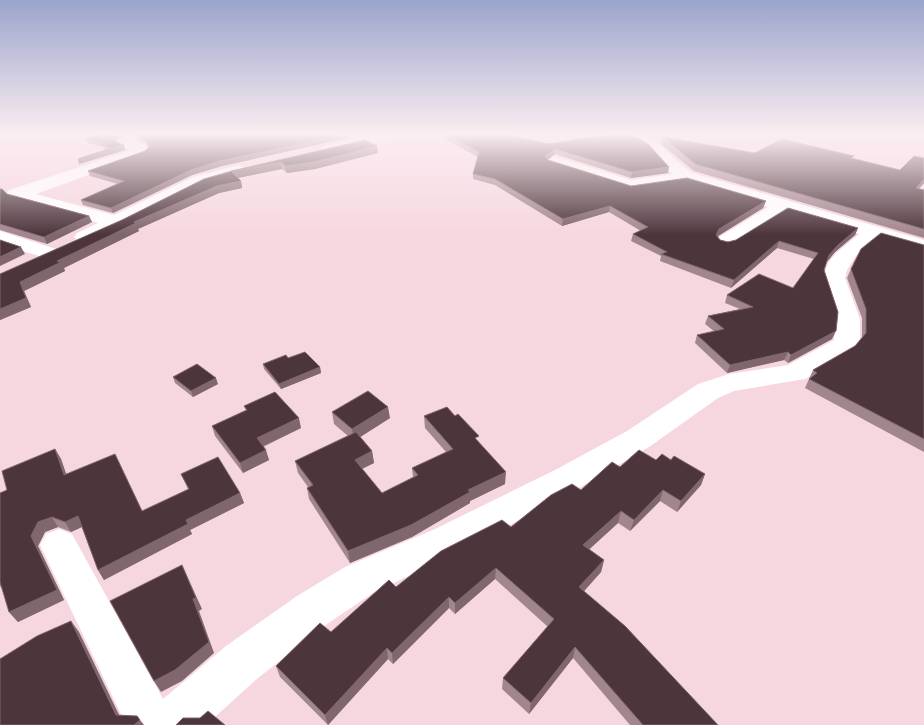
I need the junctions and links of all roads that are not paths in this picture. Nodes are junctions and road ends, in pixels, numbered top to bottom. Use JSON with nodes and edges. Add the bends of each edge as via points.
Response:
{"nodes":[{"id":1,"x":101,"y":167,"type":"edge"},
{"id":2,"x":253,"y":167,"type":"edge"},
{"id":3,"x":572,"y":167,"type":"edge"},
{"id":4,"x":672,"y":167,"type":"edge"},
{"id":5,"x":687,"y":177,"type":"junction"},
{"id":6,"x":8,"y":193,"type":"edge"},
{"id":7,"x":783,"y":205,"type":"junction"},
{"id":8,"x":136,"y":212,"type":"junction"},
{"id":9,"x":160,"y":218,"type":"edge"},
{"id":10,"x":117,"y":222,"type":"junction"},
{"id":11,"x":874,"y":232,"type":"junction"},
{"id":12,"x":0,"y":237,"type":"edge"},
{"id":13,"x":726,"y":241,"type":"edge"},
{"id":14,"x":924,"y":247,"type":"edge"},
{"id":15,"x":49,"y":253,"type":"junction"},
{"id":16,"x":24,"y":265,"type":"edge"},
{"id":17,"x":59,"y":545,"type":"dead end"},
{"id":18,"x":151,"y":725,"type":"edge"},
{"id":19,"x":170,"y":725,"type":"edge"}],
"edges":[{"from":1,"to":6,"type":"street"},
{"from":2,"to":8,"type":"street","via":[[199,181]]},
{"from":3,"to":5,"type":"street","via":[[630,185]]},
{"from":4,"to":5,"type":"street"},
{"from":5,"to":7,"type":"street"},
{"from":6,"to":10,"type":"street"},
{"from":7,"to":11,"type":"street"},
{"from":7,"to":13,"type":"street"},
{"from":8,"to":9,"type":"street"},
{"from":8,"to":10,"type":"street"},
{"from":10,"to":15,"type":"street"},
{"from":11,"to":14,"type":"street"},
{"from":11,"to":19,"type":"street","via":[[839,261],[834,272],[848,319],[849,333],[841,348],[795,373],[729,382],[708,391],[638,439],[567,479],[448,540],[359,580],[242,662]]},
{"from":12,"to":15,"type":"street"},
{"from":15,"to":16,"type":"street"},
{"from":17,"to":18,"type":"street"}]}
